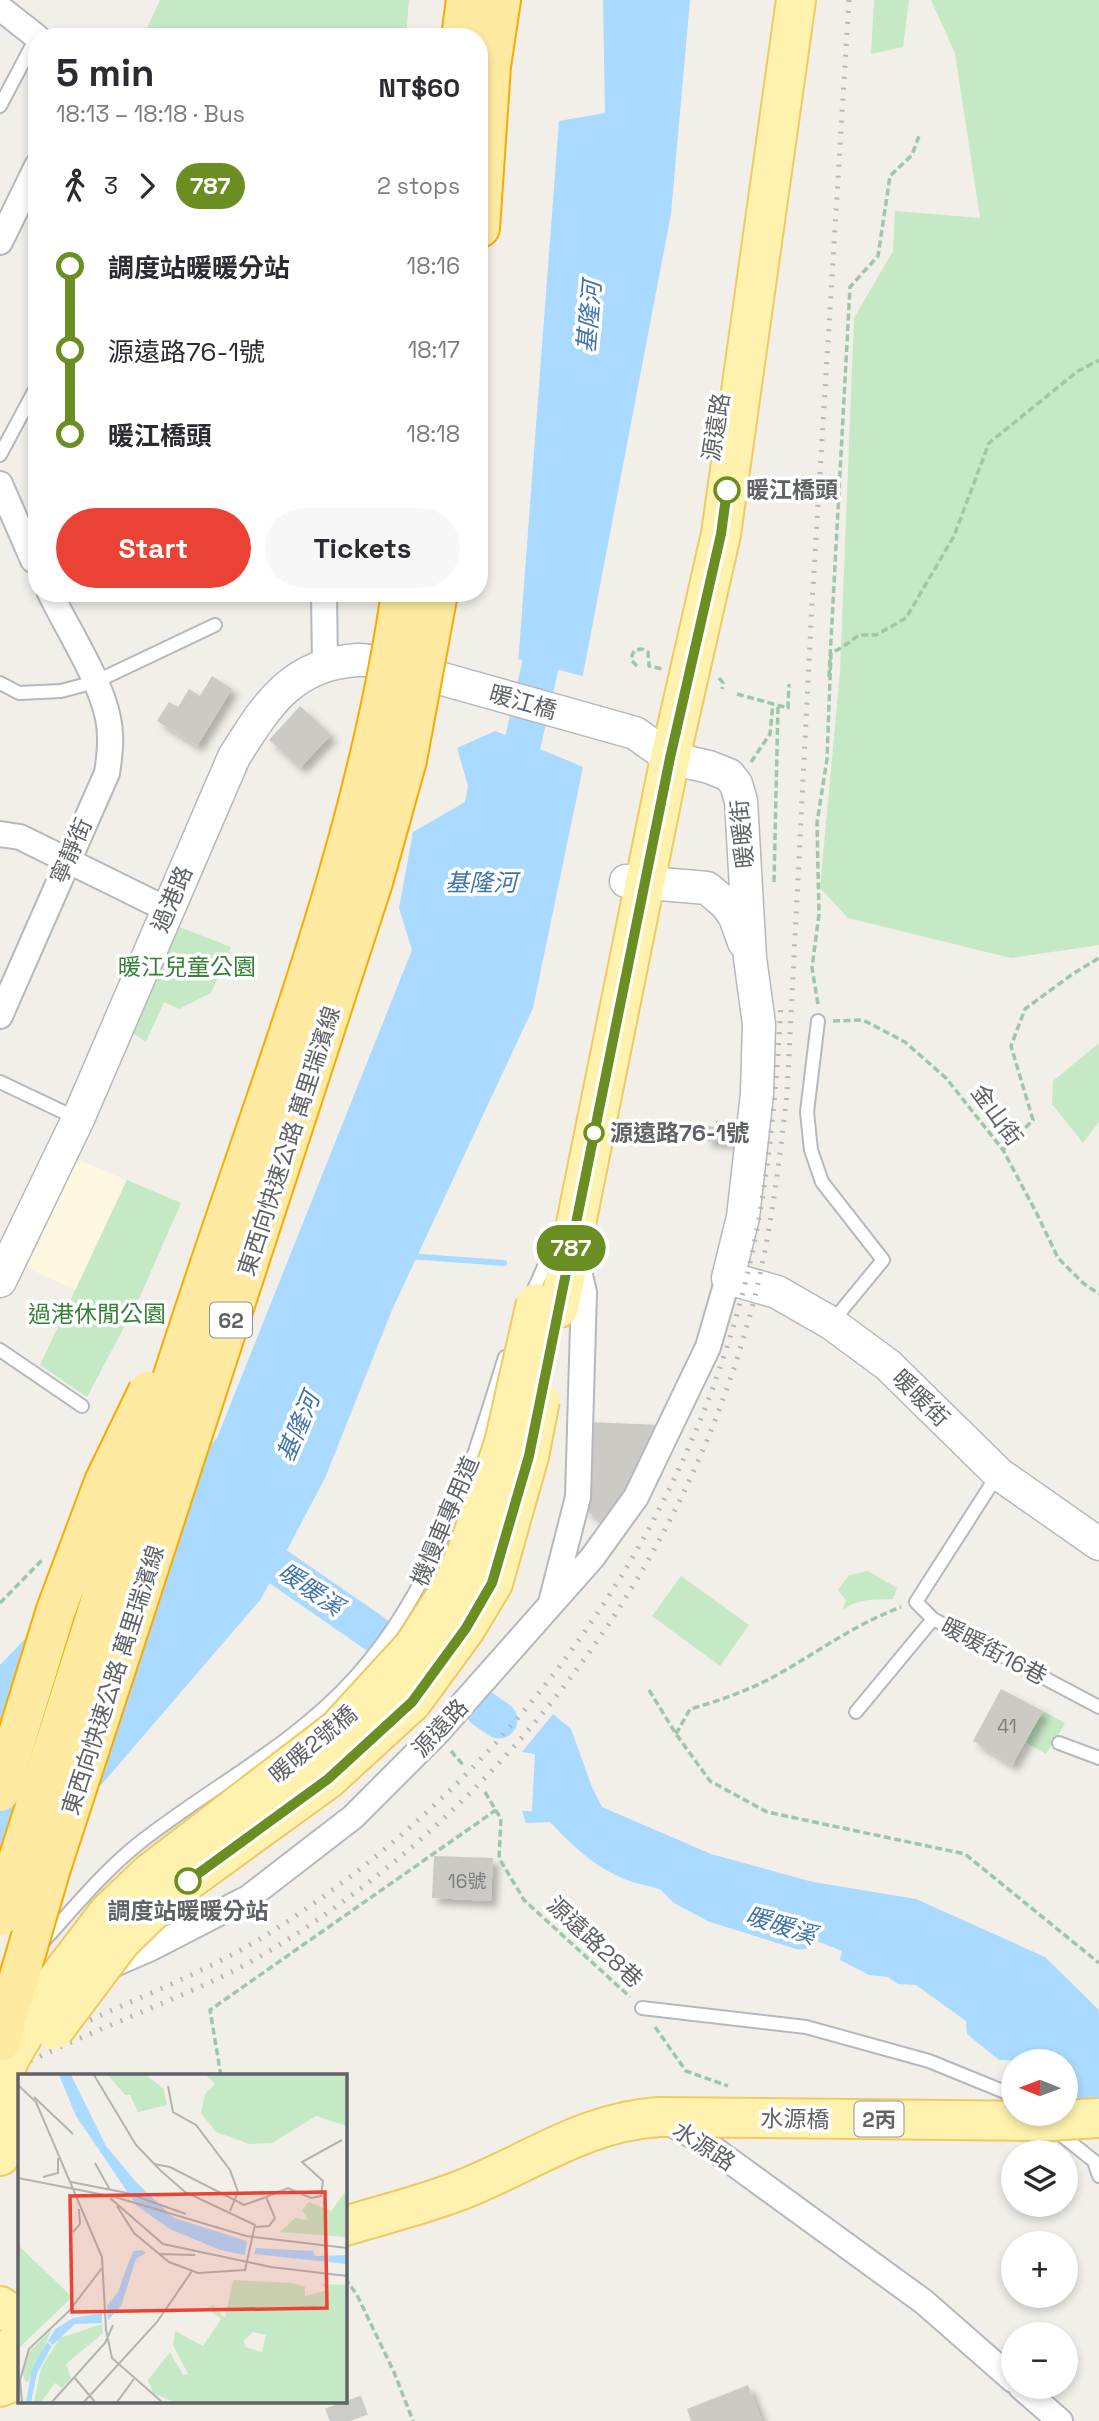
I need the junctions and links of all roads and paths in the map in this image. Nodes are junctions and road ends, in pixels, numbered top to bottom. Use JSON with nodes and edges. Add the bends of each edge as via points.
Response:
{"nodes":[{"id":1,"x":1,"y":0,"type":"edge"},
{"id":2,"x":466,"y":0,"type":"edge"},
{"id":3,"x":487,"y":0,"type":"edge"},
{"id":4,"x":501,"y":0,"type":"edge"},
{"id":5,"x":776,"y":0,"type":"edge"},
{"id":6,"x":796,"y":0,"type":"edge"},
{"id":7,"x":0,"y":8,"type":"edge"},
{"id":8,"x":462,"y":28,"type":"edge"},
{"id":9,"x":484,"y":28,"type":"edge"},
{"id":10,"x":28,"y":29,"type":"edge"},
{"id":11,"x":28,"y":53,"type":"edge"},
{"id":12,"x":0,"y":106,"type":"edge"},
{"id":13,"x":488,"y":110,"type":"edge"},
{"id":14,"x":919,"y":135,"type":"dead end"},
{"id":15,"x":28,"y":184,"type":"edge"},
{"id":16,"x":0,"y":242,"type":"edge"},
{"id":17,"x":1099,"y":360,"type":"edge"},
{"id":18,"x":28,"y":403,"type":"edge"},
{"id":19,"x":0,"y":454,"type":"edge"},
{"id":20,"x":0,"y":484,"type":"edge"},
{"id":21,"x":28,"y":546,"type":"edge"},
{"id":22,"x":55,"y":602,"type":"edge"},
{"id":23,"x":324,"y":602,"type":"edge"},
{"id":24,"x":399,"y":602,"type":"edge"},
{"id":25,"x":418,"y":602,"type":"edge"},
{"id":26,"x":436,"y":602,"type":"edge"},
{"id":27,"x":215,"y":625,"type":"dead end"},
{"id":28,"x":325,"y":665,"type":"junction"},
{"id":29,"x":637,"y":666,"type":"dead end"},
{"id":30,"x":649,"y":666,"type":"dead end"},
{"id":31,"x":412,"y":671,"type":"junction"},
{"id":32,"x":95,"y":682,"type":"junction"},
{"id":33,"x":0,"y":684,"type":"edge"},
{"id":34,"x":789,"y":684,"type":"dead end"},
{"id":35,"x":830,"y":686,"type":"junction"},
{"id":36,"x":737,"y":694,"type":"dead end"},
{"id":37,"x":775,"y":705,"type":"junction"},
{"id":38,"x":652,"y":746,"type":"junction"},
{"id":39,"x":736,"y":784,"type":"junction"},
{"id":40,"x":0,"y":834,"type":"edge"},
{"id":41,"x":67,"y":860,"type":"junction"},
{"id":42,"x":635,"y":883,"type":"junction"},
{"id":43,"x":774,"y":891,"type":"dead end"},
{"id":44,"x":168,"y":910,"type":"junction"},
{"id":45,"x":750,"y":958,"type":"junction"},
{"id":46,"x":1099,"y":958,"type":"edge"},
{"id":47,"x":0,"y":1016,"type":"edge"},
{"id":48,"x":818,"y":1021,"type":"junction"},
{"id":49,"x":0,"y":1082,"type":"edge"},
{"id":50,"x":78,"y":1119,"type":"junction"},
{"id":51,"x":1003,"y":1150,"type":"junction"},
{"id":52,"x":559,"y":1252,"type":"junction"},
{"id":53,"x":728,"y":1278,"type":"junction"},
{"id":54,"x":0,"y":1281,"type":"edge"},
{"id":55,"x":1099,"y":1294,"type":"edge"},
{"id":56,"x":194,"y":1309,"type":"junction"},
{"id":57,"x":530,"y":1320,"type":"junction"},
{"id":58,"x":831,"y":1323,"type":"junction"},
{"id":59,"x":0,"y":1350,"type":"edge"},
{"id":60,"x":82,"y":1406,"type":"dead end"},
{"id":61,"x":999,"y":1474,"type":"junction"},
{"id":62,"x":1099,"y":1544,"type":"edge"},
{"id":63,"x":916,"y":1602,"type":"junction"},
{"id":64,"x":550,"y":1607,"type":"junction"},
{"id":65,"x":933,"y":1619,"type":"junction"},
{"id":66,"x":649,"y":1690,"type":"dead end"},
{"id":67,"x":1099,"y":1707,"type":"edge"},
{"id":68,"x":856,"y":1712,"type":"dead end"},
{"id":69,"x":676,"y":1734,"type":"junction"},
{"id":70,"x":1059,"y":1743,"type":"dead end"},
{"id":71,"x":1099,"y":1758,"type":"edge"},
{"id":72,"x":0,"y":1792,"type":"edge"},
{"id":73,"x":485,"y":1792,"type":"dead end"},
{"id":74,"x":496,"y":1811,"type":"junction"},
{"id":75,"x":0,"y":1916,"type":"edge"},
{"id":76,"x":1099,"y":1963,"type":"edge"},
{"id":77,"x":0,"y":1994,"type":"edge"},
{"id":78,"x":642,"y":2008,"type":"junction"},
{"id":79,"x":0,"y":2015,"type":"edge"},
{"id":80,"x":0,"y":2042,"type":"edge"},
{"id":81,"x":27,"y":2074,"type":"edge"},
{"id":82,"x":221,"y":2074,"type":"edge"},
{"id":83,"x":0,"y":2081,"type":"edge"},
{"id":84,"x":728,"y":2086,"type":"dead end"},
{"id":85,"x":1001,"y":2090,"type":"edge"},
{"id":86,"x":18,"y":2095,"type":"edge"},
{"id":87,"x":659,"y":2117,"type":"junction"},
{"id":88,"x":1099,"y":2118,"type":"edge"},
{"id":89,"x":1049,"y":2126,"type":"edge"},
{"id":90,"x":1,"y":2152,"type":"edge"},
{"id":91,"x":1099,"y":2176,"type":"edge"},
{"id":92,"x":346,"y":2226,"type":"edge"},
{"id":93,"x":346,"y":2279,"type":"edge"},
{"id":94,"x":0,"y":2306,"type":"edge"},
{"id":95,"x":18,"y":2319,"type":"edge"},
{"id":96,"x":18,"y":2344,"type":"edge"},
{"id":97,"x":0,"y":2352,"type":"edge"},
{"id":98,"x":1001,"y":2369,"type":"edge"},
{"id":99,"x":18,"y":2379,"type":"edge"},
{"id":100,"x":0,"y":2387,"type":"edge"},
{"id":101,"x":1035,"y":2399,"type":"edge"},
{"id":102,"x":413,"y":2421,"type":"edge"},
{"id":103,"x":1060,"y":2421,"type":"edge"}],
"edges":[{"from":1,"to":7,"type":"lane"},
{"from":2,"to":8,"type":"highway"},
{"from":3,"to":9,"type":"street"},
{"from":4,"to":13,"type":"highway"},
{"from":5,"to":38,"type":"main road","name":"源遠路","via":[[701,528]]},
{"from":6,"to":38,"type":"main road","name":"源遠路","via":[[721,534]]},
{"from":7,"to":10,"type":"street"},
{"from":11,"to":12,"type":"lane"},
{"from":14,"to":35,"type":"path","via":[[912,155],[890,176],[878,256],[850,287]]},
{"from":15,"to":16,"type":"street"},
{"from":17,"to":35,"type":"path","via":[[989,443],[954,536],[906,618],[876,635],[859,635],[831,653]]},
{"from":18,"to":19,"type":"lane"},
{"from":20,"to":21,"type":"street"},
{"from":22,"to":32,"type":"street","name":"寧靜街"},
{"from":23,"to":28,"type":"street"},
{"from":24,"to":56,"type":"highway","name":"東西向快速公路 萬里瑞濱線","number":"62","bridge":true,"via":[[375,741],[344,850],[301,993]]},
{"from":25,"to":31,"type":"street"},
{"from":26,"to":80,"type":"highway","name":"東西向快速公路 萬里瑞濱線","number":"62","bridge":true,"via":[[407,760],[373,882],[51,1868]]},
{"from":27,"to":32,"type":"lane"},
{"from":28,"to":31,"type":"street","name":"過港路","via":[[358,660]]},
{"from":28,"to":44,"type":"street","name":"過港路","via":[[303,673],[285,689],[265,709],[241,746]]},
{"from":29,"to":30,"type":"path","via":[[632,655],[638,649],[648,652]]},
{"from":31,"to":38,"type":"street","name":"暖江橋"},
{"from":32,"to":33,"type":"lane","via":[[61,691],[19,693]]},
{"from":32,"to":41,"type":"street","name":"寧靜街","via":[[108,717],[107,773]]},
{"from":34,"to":37,"type":"path","via":[[788,708]]},
{"from":35,"to":48,"type":"path","via":[[827,759],[817,824],[819,914],[812,968]]},
{"from":36,"to":37,"type":"path"},
{"from":37,"to":39,"type":"path","via":[[770,734]]},
{"from":37,"to":43,"type":"path"},
{"from":38,"to":39,"type":"street","name":"暖暖街","via":[[730,775]]},
{"from":38,"to":42,"type":"main road","name":"源遠路"},
{"from":39,"to":45,"type":"street","name":"暖暖街","via":[[741,801]]},
{"from":40,"to":41,"type":"street","via":[[20,837]]},
{"from":41,"to":44,"type":"street"},
{"from":41,"to":47,"type":"street","name":"寧靜街"},
{"from":42,"to":45,"type":"street","name":"暖暖街","via":[[707,888],[735,917]]},
{"from":42,"to":52,"type":"main road","name":"源遠路"},
{"from":44,"to":50,"type":"street","name":"過港路"},
{"from":45,"to":53,"type":"street","name":"暖暖街","via":[[759,1024],[757,1094],[743,1217]]},
{"from":46,"to":51,"type":"path","via":[[1025,1009],[1011,1046],[1032,1120]]},
{"from":48,"to":51,"type":"path","name":"金山街","via":[[863,1020],[905,1042],[946,1077]]},
{"from":48,"to":58,"type":"lane","via":[[807,1112],[811,1150],[822,1182],[883,1260]]},
{"from":49,"to":50,"type":"lane"},
{"from":50,"to":54,"type":"street","name":"過港路"},
{"from":51,"to":55,"type":"path","name":"金山街","via":[[1058,1258]]},
{"from":52,"to":57,"type":"main road","name":"源遠路"},
{"from":52,"to":64,"type":"street","name":"源遠路","via":[[584,1292],[578,1497]]},
{"from":53,"to":58,"type":"street","name":"暖暖街","via":[[777,1292]]},
{"from":53,"to":64,"type":"street","name":"暖暖街","via":[[708,1347],[636,1497],[592,1559]]},
{"from":56,"to":72,"type":"highway","bridge":true,"via":[[104,1482],[56,1610]]},
{"from":56,"to":75,"type":"highway","name":"東西向快速公路 萬里瑞濱線","number":"62","bridge":true},
{"from":57,"to":77,"type":"lane","name":"機慢車專用道","via":[[432,1562],[357,1676],[302,1728],[137,1845],[42,1942]]},
{"from":57,"to":81,"type":"main road","name":"暖暖2號橋","bridge":true,"via":[[529,1456],[492,1583],[466,1628],[412,1702],[328,1779],[168,1895],[121,1941],[69,2008]]},
{"from":57,"to":83,"type":"main road","name":"暖暖2號橋","bridge":true,"via":[[504,1443],[467,1552],[453,1585],[414,1646],[338,1729],[150,1873],[108,1913],[52,1985]]},
{"from":58,"to":61,"type":"street","name":"暖暖街","via":[[888,1364]]},
{"from":59,"to":60,"type":"lane"},
{"from":61,"to":62,"type":"street","name":"暖暖街"},
{"from":61,"to":63,"type":"lane","name":"暖暖街16巷"},
{"from":63,"to":65,"type":"lane","name":"暖暖街16巷"},
{"from":63,"to":69,"type":"path","via":[[870,1619],[776,1676],[690,1709]]},
{"from":64,"to":79,"type":"street","name":"源遠路","via":[[353,1817],[248,1898],[149,1949]]},
{"from":65,"to":67,"type":"lane","name":"暖暖街16巷"},
{"from":65,"to":68,"type":"lane"},
{"from":66,"to":69,"type":"path"},
{"from":69,"to":76,"type":"path","via":[[710,1781],[767,1812],[965,1854]]},
{"from":70,"to":71,"type":"lane"},
{"from":73,"to":74,"type":"path","name":"源遠路28巷"},
{"from":74,"to":78,"type":"path","name":"源遠路28巷","via":[[501,1819],[499,1858],[524,1899]]},
{"from":74,"to":82,"type":"path","via":[[210,2010]]},
{"from":78,"to":84,"type":"path","name":"源遠路28巷","via":[[687,2071]]},
{"from":78,"to":85,"type":"lane","via":[[806,2027],[929,2061]]},
{"from":86,"to":90,"type":"main road"},
{"from":87,"to":88,"type":"main road","name":"水源橋","number":"2丙","bridge":true},
{"from":87,"to":92,"type":"main road","name":"水源路","number":"2丙","via":[[629,2119],[583,2133],[453,2193]]},
{"from":87,"to":98,"type":"street","name":"水源路","via":[[704,2143],[924,2302]]},
{"from":89,"to":91,"type":"lane","via":[[1094,2161]]},
{"from":93,"to":102,"type":"path","via":[[394,2372]]},
{"from":94,"to":95,"type":"main road"},
{"from":96,"to":97,"type":"main road"},
{"from":99,"to":100,"type":"main road"},
{"from":101,"to":103,"type":"street"}]}
